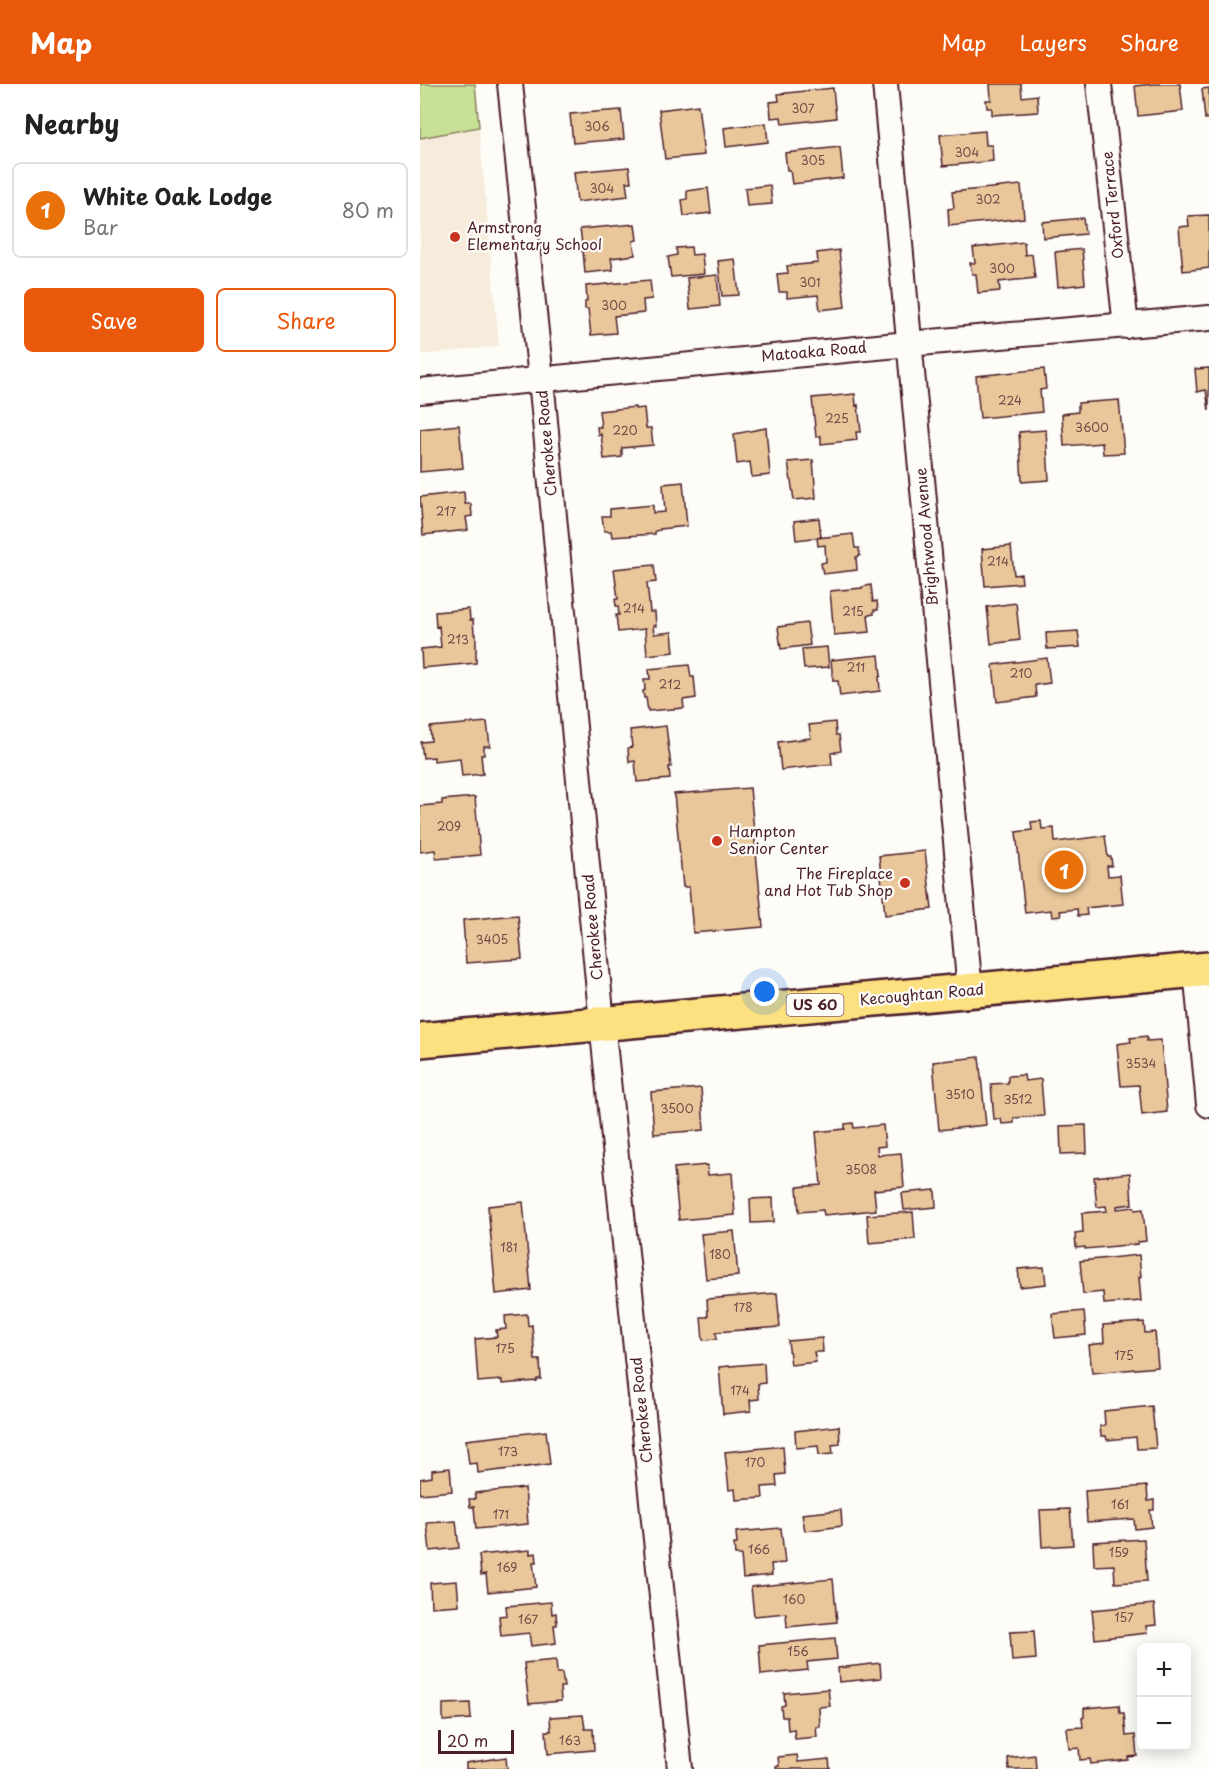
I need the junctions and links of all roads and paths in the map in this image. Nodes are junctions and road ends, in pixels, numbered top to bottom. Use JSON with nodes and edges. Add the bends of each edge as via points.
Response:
{"nodes":[{"id":1,"x":510,"y":84,"type":"edge"},
{"id":2,"x":885,"y":84,"type":"edge"},
{"id":3,"x":1099,"y":84,"type":"edge"},
{"id":4,"x":1209,"y":318,"type":"edge"},
{"id":5,"x":1126,"y":326,"type":"junction"},
{"id":6,"x":908,"y":344,"type":"junction"},
{"id":7,"x":541,"y":379,"type":"junction"},
{"id":8,"x":420,"y":391,"type":"edge"},
{"id":9,"x":1203,"y":969,"type":"edge"},
{"id":10,"x":970,"y":991,"type":"junction"},
{"id":11,"x":602,"y":1023,"type":"junction"},
{"id":12,"x":420,"y":1040,"type":"edge"},
{"id":13,"x":1209,"y":1105,"type":"edge"},
{"id":14,"x":680,"y":1769,"type":"edge"}],
"edges":[{"from":1,"to":7,"type":"street","name":"Cherokee Road"},
{"from":2,"to":6,"type":"street","name":"Brightwood Avenue"},
{"from":3,"to":5,"type":"street","name":"Oxford Terrace"},
{"from":4,"to":5,"type":"street","name":"Matoaka Road"},
{"from":5,"to":6,"type":"street","name":"Matoaka Road"},
{"from":6,"to":7,"type":"street","name":"Matoaka Road"},
{"from":6,"to":10,"type":"street","name":"Brightwood Avenue"},
{"from":7,"to":8,"type":"street","name":"Matoaka Road"},
{"from":7,"to":11,"type":"street","name":"Cherokee Road"},
{"from":9,"to":10,"type":"main road","name":"Kecoughtan Road","number":"US 60"},
{"from":9,"to":13,"type":"street"},
{"from":10,"to":11,"type":"main road","name":"Kecoughtan Road","number":"US 60"},
{"from":11,"to":12,"type":"main road","name":"Kecoughtan Road","number":"US 60"},
{"from":11,"to":14,"type":"street","name":"Cherokee Road"}]}
